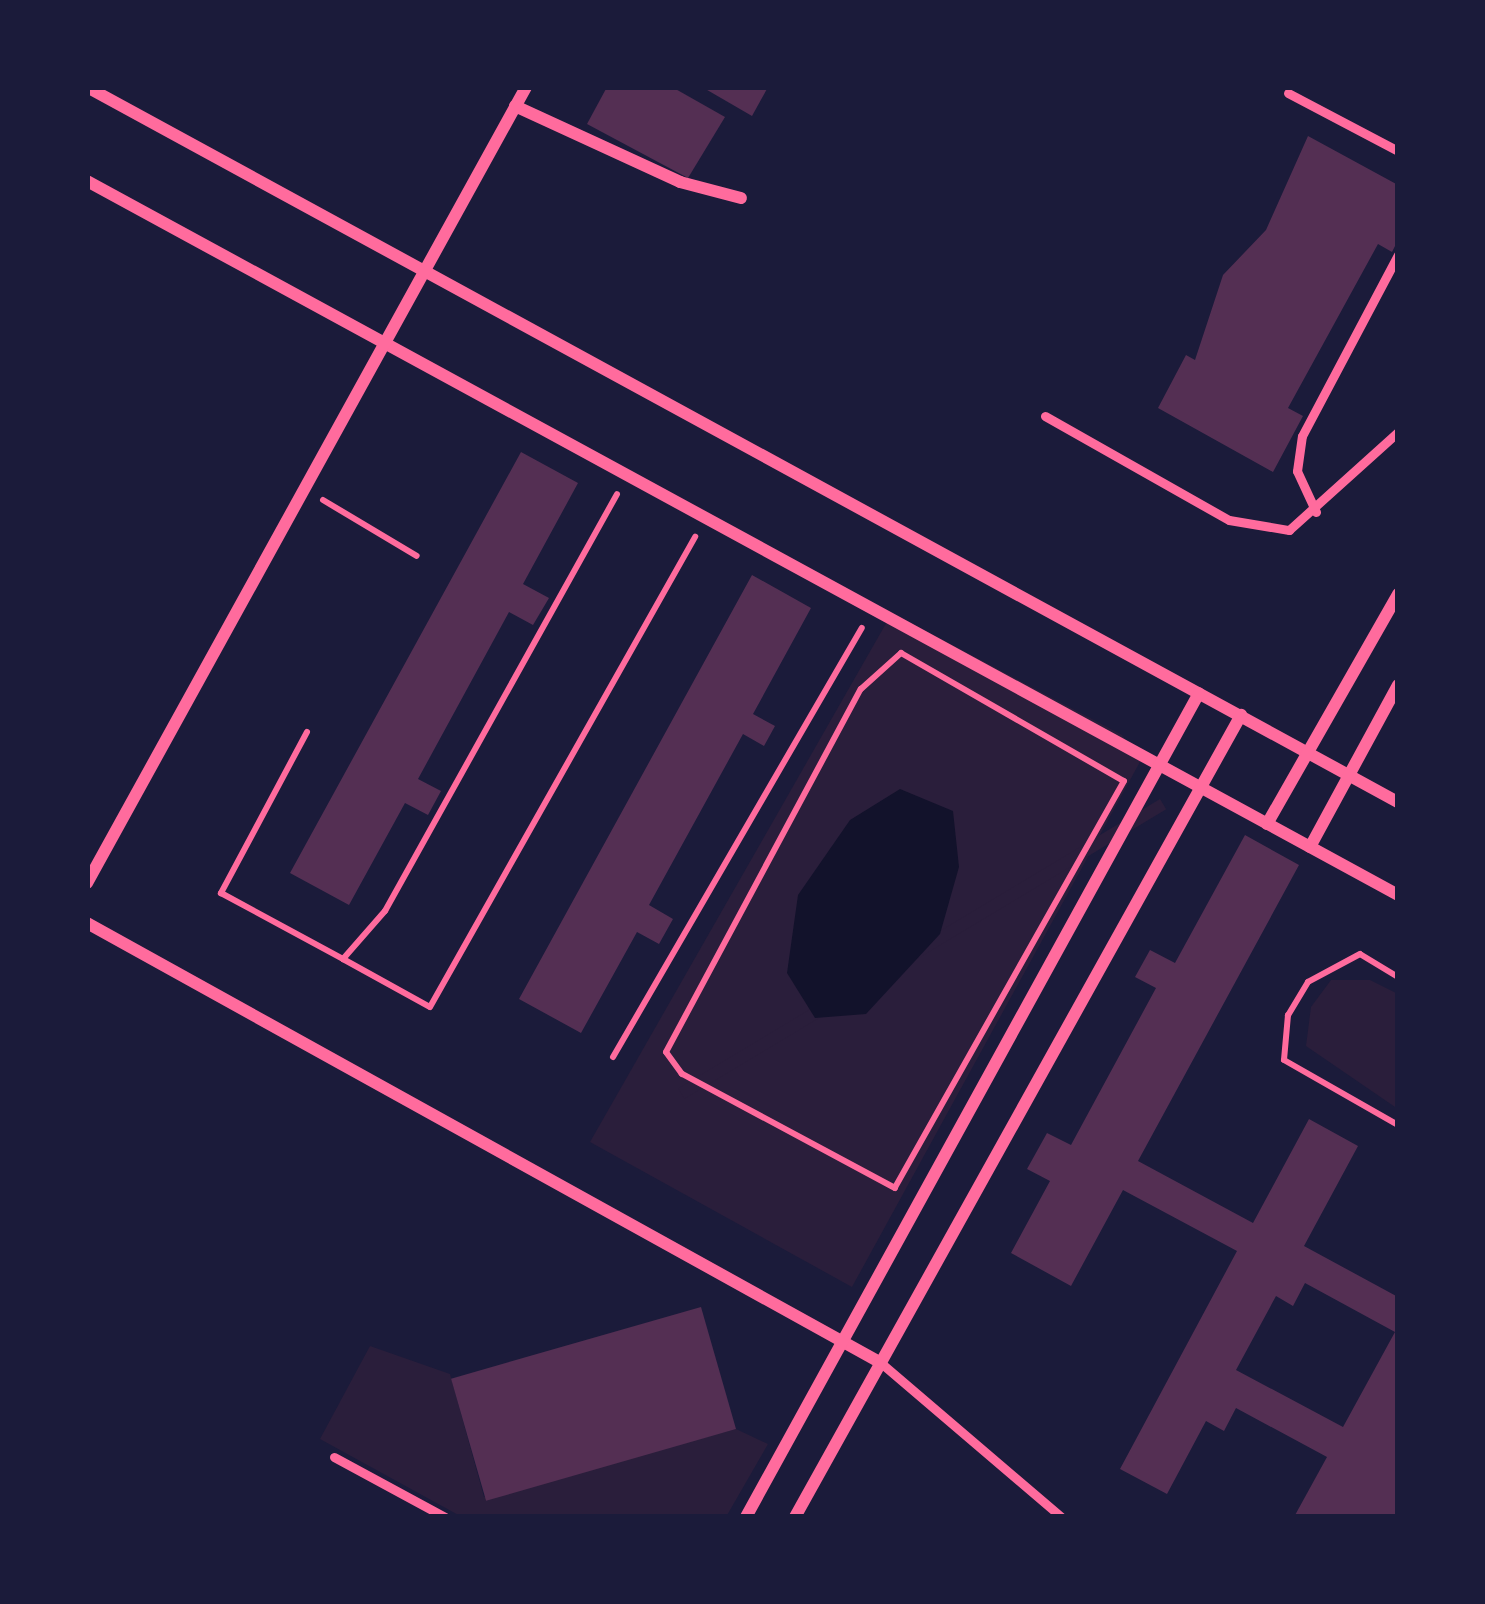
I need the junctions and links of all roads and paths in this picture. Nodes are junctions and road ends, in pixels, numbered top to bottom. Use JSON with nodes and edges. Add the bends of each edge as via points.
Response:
{"nodes":[{"id":1,"x":87,"y":87,"type":"edge"},
{"id":2,"x":526,"y":87,"type":"edge"},
{"id":3,"x":1288,"y":93,"type":"dead end"},
{"id":4,"x":515,"y":106,"type":"junction"},
{"id":5,"x":1398,"y":151,"type":"edge"},
{"id":6,"x":87,"y":181,"type":"edge"},
{"id":7,"x":741,"y":198,"type":"dead end"},
{"id":8,"x":1398,"y":255,"type":"edge"},
{"id":9,"x":425,"y":271,"type":"junction"},
{"id":10,"x":385,"y":343,"type":"junction"},
{"id":11,"x":1045,"y":416,"type":"dead end"},
{"id":12,"x":1398,"y":432,"type":"edge"},
{"id":13,"x":627,"y":475,"type":"junction"},
{"id":14,"x":304,"y":489,"type":"junction"},
{"id":15,"x":1316,"y":512,"type":"junction"},
{"id":16,"x":706,"y":518,"type":"junction"},
{"id":17,"x":417,"y":556,"type":"dead end"},
{"id":18,"x":1398,"y":594,"type":"edge"},
{"id":19,"x":873,"y":609,"type":"junction"},
{"id":20,"x":1398,"y":685,"type":"edge"},
{"id":21,"x":1199,"y":693,"type":"junction"},
{"id":22,"x":1240,"y":716,"type":"junction"},
{"id":23,"x":307,"y":731,"type":"dead end"},
{"id":24,"x":1308,"y":752,"type":"junction"},
{"id":25,"x":1160,"y":765,"type":"junction"},
{"id":26,"x":1349,"y":775,"type":"junction"},
{"id":27,"x":1201,"y":788,"type":"junction"},
{"id":28,"x":1398,"y":802,"type":"edge"},
{"id":29,"x":1267,"y":824,"type":"junction"},
{"id":30,"x":1310,"y":847,"type":"junction"},
{"id":31,"x":87,"y":883,"type":"edge"},
{"id":32,"x":1398,"y":895,"type":"edge"},
{"id":33,"x":87,"y":923,"type":"edge"},
{"id":34,"x":344,"y":959,"type":"junction"},
{"id":35,"x":1398,"y":976,"type":"edge"},
{"id":36,"x":673,"y":1030,"type":"joint"},
{"id":37,"x":613,"y":1057,"type":"dead end"},
{"id":38,"x":1398,"y":1125,"type":"edge"},
{"id":39,"x":843,"y":1341,"type":"junction"},
{"id":40,"x":881,"y":1363,"type":"junction"},
{"id":41,"x":334,"y":1457,"type":"dead end"},
{"id":42,"x":445,"y":1517,"type":"edge"},
{"id":43,"x":746,"y":1517,"type":"edge"},
{"id":44,"x":795,"y":1517,"type":"edge"},
{"id":45,"x":1061,"y":1517,"type":"edge"}],
"edges":[{"from":1,"to":9,"type":"street"},
{"from":2,"to":4,"type":"street"},
{"from":3,"to":5,"type":"lane"},
{"from":4,"to":7,"type":"street","via":[[680,182]]},
{"from":4,"to":9,"type":"street"},
{"from":6,"to":10,"type":"street"},
{"from":8,"to":15,"type":"lane","via":[[1302,436],[1297,471]]},
{"from":9,"to":10,"type":"street"},
{"from":9,"to":21,"type":"street"},
{"from":10,"to":13,"type":"street"},
{"from":10,"to":14,"type":"street"},
{"from":11,"to":15,"type":"lane","via":[[1229,520],[1289,530]]},
{"from":12,"to":15,"type":"lane"},
{"from":13,"to":16,"type":"street"},
{"from":13,"to":34,"type":"path","via":[[385,911]]},
{"from":14,"to":17,"type":"path"},
{"from":14,"to":31,"type":"street"},
{"from":16,"to":19,"type":"street"},
{"from":16,"to":34,"type":"path","via":[[430,1007]]},
{"from":18,"to":24,"type":"street"},
{"from":19,"to":25,"type":"street"},
{"from":19,"to":37,"type":"path"},
{"from":20,"to":26,"type":"street"},
{"from":21,"to":22,"type":"street"},
{"from":21,"to":25,"type":"street"},
{"from":22,"to":24,"type":"street"},
{"from":22,"to":27,"type":"street"},
{"from":23,"to":34,"type":"path","via":[[221,893]]},
{"from":24,"to":26,"type":"street"},
{"from":24,"to":29,"type":"street"},
{"from":25,"to":27,"type":"street"},
{"from":25,"to":39,"type":"street"},
{"from":26,"to":28,"type":"street"},
{"from":26,"to":30,"type":"street"},
{"from":27,"to":29,"type":"street"},
{"from":27,"to":40,"type":"street"},
{"from":29,"to":30,"type":"street"},
{"from":30,"to":32,"type":"street"},
{"from":33,"to":39,"type":"street"},
{"from":35,"to":38,"type":"path","via":[[1360,954],[1308,982],[1288,1015],[1284,1060]]},
{"from":36,"to":36,"type":"path","via":[[890,653],[1117,768],[1124,781],[1112,808],[905,1187],[682,1074],[665,1052]]},
{"from":39,"to":40,"type":"street"},
{"from":39,"to":43,"type":"street"},
{"from":40,"to":44,"type":"street"},
{"from":40,"to":45,"type":"lane"},
{"from":41,"to":42,"type":"lane"}]}
